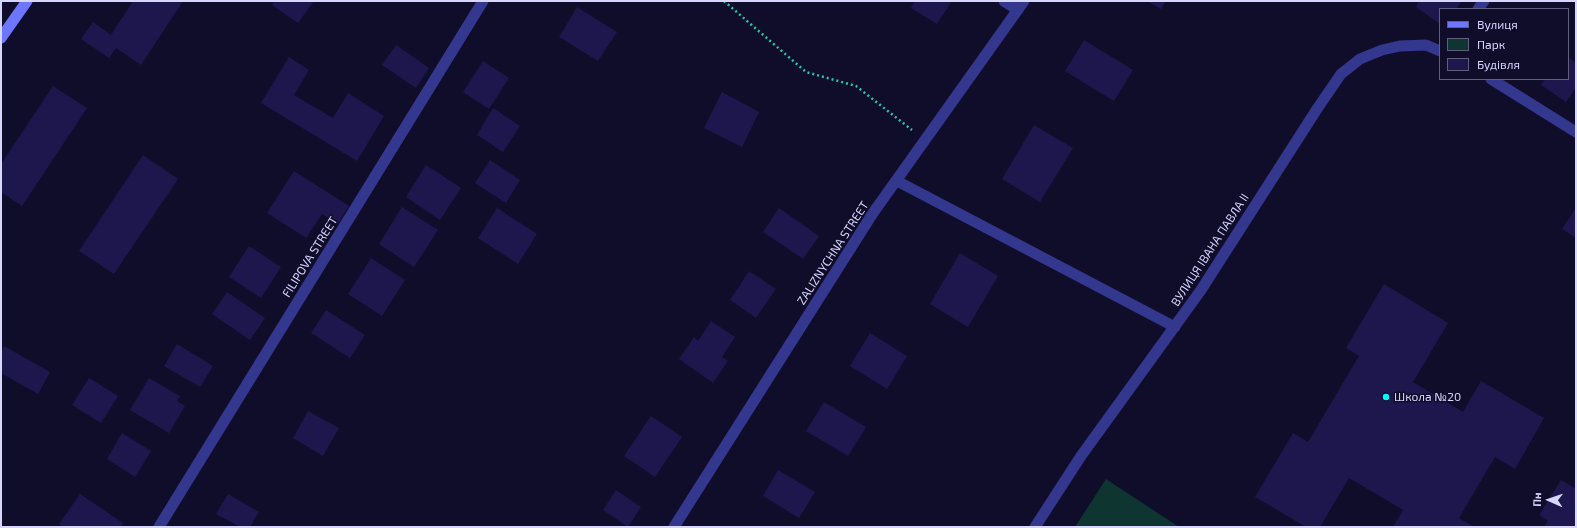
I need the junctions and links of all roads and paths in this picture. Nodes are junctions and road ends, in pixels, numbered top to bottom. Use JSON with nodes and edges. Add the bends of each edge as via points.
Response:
{"nodes":[{"id":1,"x":27,"y":1,"type":"edge"},
{"id":2,"x":483,"y":1,"type":"edge"},
{"id":3,"x":724,"y":1,"type":"edge"},
{"id":4,"x":1004,"y":1,"type":"edge"},
{"id":5,"x":1021,"y":6,"type":"edge"},
{"id":6,"x":1,"y":38,"type":"edge"},
{"id":7,"x":1439,"y":51,"type":"edge"},
{"id":8,"x":1493,"y":80,"type":"edge"},
{"id":9,"x":1576,"y":132,"type":"edge"},
{"id":10,"x":925,"y":141,"type":"junction"},
{"id":11,"x":896,"y":181,"type":"junction"},
{"id":12,"x":1175,"y":327,"type":"junction"},
{"id":13,"x":159,"y":527,"type":"edge"},
{"id":14,"x":674,"y":527,"type":"edge"},
{"id":15,"x":1035,"y":527,"type":"edge"}],
"edges":[{"from":1,"to":6,"type":"main road"},
{"from":2,"to":13,"type":"street","name":"FILIPOVA STREET"},
{"from":3,"to":10,"type":"path","via":[[806,72],[856,86]]},
{"from":4,"to":5,"type":"street"},
{"from":5,"to":10,"type":"street","name":"ZALIZNYCHNA STREET"},
{"from":7,"to":12,"type":"street","name":"ВУЛИЦЯ ІВАНА ПАВЛА II","via":[[1426,45],[1382,50],[1360,59],[1341,74]]},
{"from":8,"to":9,"type":"street"},
{"from":10,"to":11,"type":"street","name":"ZALIZNYCHNA STREET"},
{"from":11,"to":12,"type":"street"},
{"from":11,"to":14,"type":"street","name":"ZALIZNYCHNA STREET"},
{"from":12,"to":15,"type":"street","name":"ВУЛИЦЯ ІВАНА ПАВЛА II","via":[[1081,456]]}]}
